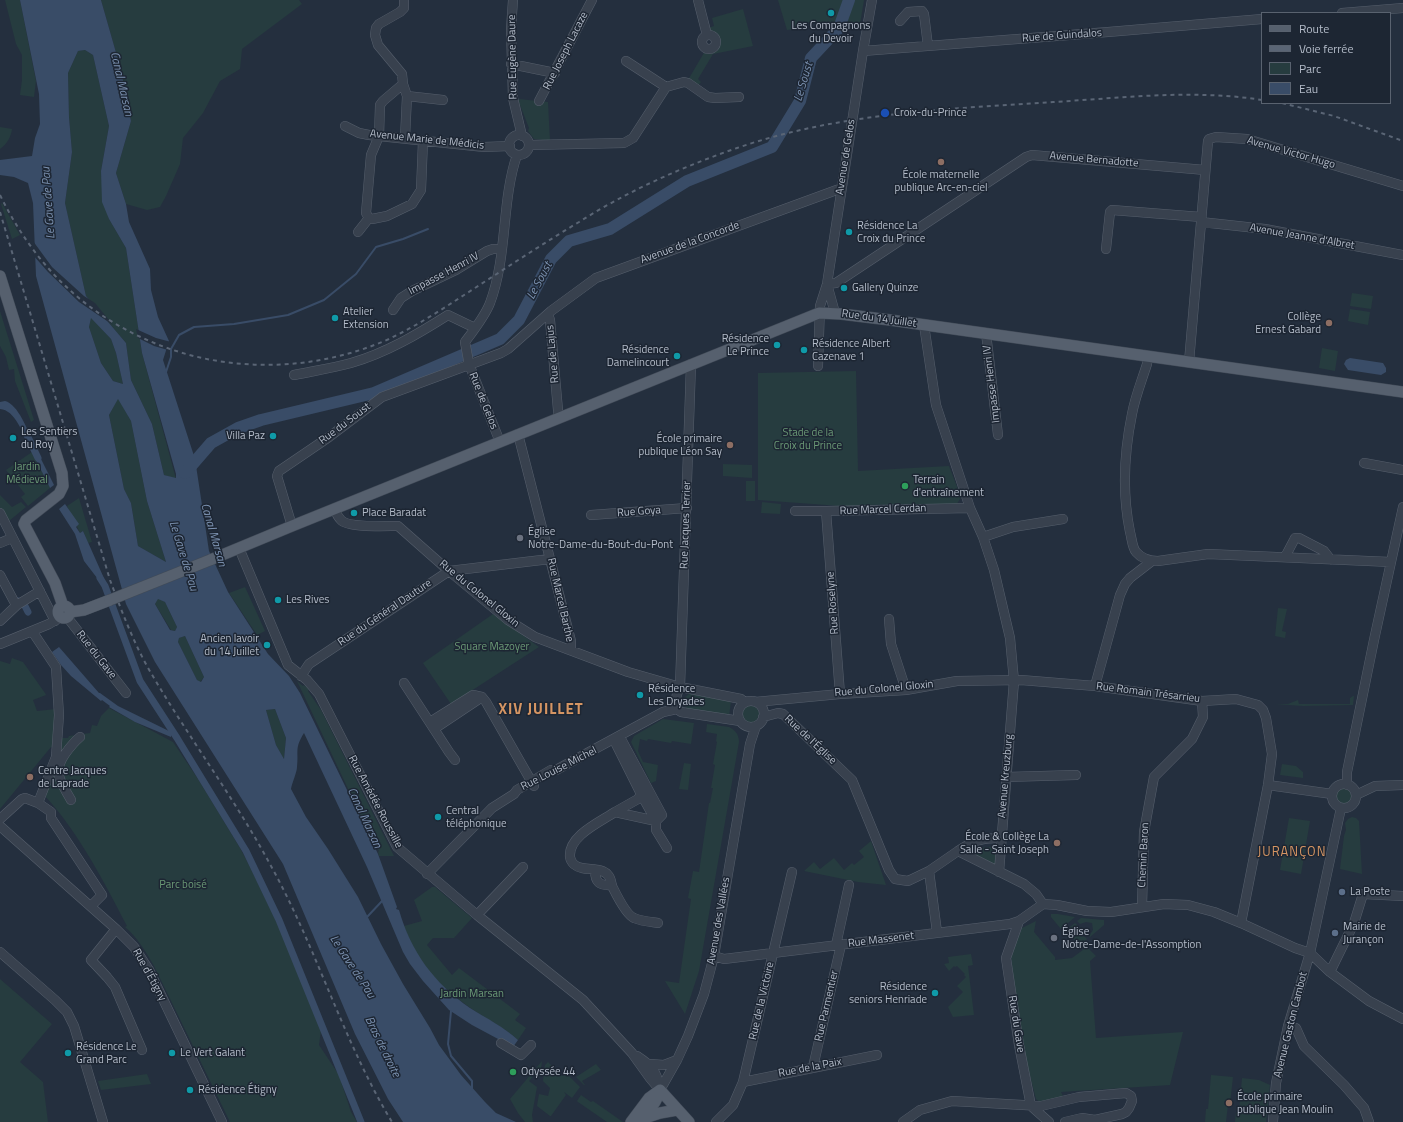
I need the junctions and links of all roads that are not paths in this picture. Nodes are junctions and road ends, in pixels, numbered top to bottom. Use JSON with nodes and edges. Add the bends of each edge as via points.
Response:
{"nodes":[{"id":1,"x":404,"y":0,"type":"edge"},
{"id":2,"x":513,"y":0,"type":"edge"},
{"id":3,"x":592,"y":0,"type":"edge"},
{"id":4,"x":698,"y":0,"type":"edge"},
{"id":5,"x":872,"y":0,"type":"edge"},
{"id":6,"x":1402,"y":6,"type":"edge"},
{"id":7,"x":1351,"y":12,"type":"edge"},
{"id":8,"x":1261,"y":19,"type":"edge"},
{"id":9,"x":900,"y":21,"type":"dead end"},
{"id":10,"x":707,"y":35,"type":"dead end"},
{"id":11,"x":928,"y":46,"type":"junction"},
{"id":12,"x":863,"y":51,"type":"junction"},
{"id":13,"x":626,"y":61,"type":"dead end"},
{"id":14,"x":512,"y":64,"type":"junction"},
{"id":15,"x":555,"y":73,"type":"junction"},
{"id":16,"x":403,"y":84,"type":"junction"},
{"id":17,"x":666,"y":87,"type":"junction"},
{"id":18,"x":408,"y":96,"type":"junction"},
{"id":19,"x":739,"y":97,"type":"dead end"},
{"id":20,"x":443,"y":100,"type":"dead end"},
{"id":21,"x":540,"y":101,"type":"dead end"},
{"id":22,"x":345,"y":126,"type":"dead end"},
{"id":23,"x":380,"y":136,"type":"junction"},
{"id":24,"x":522,"y":136,"type":"junction"},
{"id":25,"x":405,"y":138,"type":"junction"},
{"id":26,"x":423,"y":141,"type":"junction"},
{"id":27,"x":529,"y":145,"type":"junction"},
{"id":28,"x":510,"y":146,"type":"junction"},
{"id":29,"x":517,"y":155,"type":"junction"},
{"id":30,"x":1206,"y":170,"type":"junction"},
{"id":31,"x":1403,"y":186,"type":"edge"},
{"id":32,"x":842,"y":188,"type":"junction"},
{"id":33,"x":369,"y":218,"type":"junction"},
{"id":34,"x":1201,"y":220,"type":"junction"},
{"id":35,"x":358,"y":232,"type":"dead end"},
{"id":36,"x":1106,"y":249,"type":"dead end"},
{"id":37,"x":502,"y":250,"type":"junction"},
{"id":38,"x":1403,"y":255,"type":"edge"},
{"id":39,"x":0,"y":276,"type":"edge"},
{"id":40,"x":827,"y":284,"type":"junction"},
{"id":41,"x":393,"y":310,"type":"dead end"},
{"id":42,"x":820,"y":313,"type":"junction"},
{"id":43,"x":835,"y":313,"type":"junction"},
{"id":44,"x":548,"y":314,"type":"junction"},
{"id":45,"x":924,"y":326,"type":"junction"},
{"id":46,"x":475,"y":328,"type":"junction"},
{"id":47,"x":986,"y":333,"type":"junction"},
{"id":48,"x":1148,"y":357,"type":"junction"},
{"id":49,"x":468,"y":362,"type":"junction"},
{"id":50,"x":1189,"y":362,"type":"junction"},
{"id":51,"x":690,"y":364,"type":"junction"},
{"id":52,"x":818,"y":366,"type":"dead end"},
{"id":53,"x":294,"y":375,"type":"dead end"},
{"id":54,"x":1403,"y":392,"type":"edge"},
{"id":55,"x":560,"y":417,"type":"junction"},
{"id":56,"x":518,"y":434,"type":"junction"},
{"id":57,"x":998,"y":435,"type":"dead end"},
{"id":58,"x":500,"y":442,"type":"junction"},
{"id":59,"x":1364,"y":463,"type":"dead end"},
{"id":60,"x":1403,"y":470,"type":"edge"},
{"id":61,"x":1403,"y":507,"type":"edge"},
{"id":62,"x":686,"y":508,"type":"junction"},
{"id":63,"x":970,"y":508,"type":"junction"},
{"id":64,"x":335,"y":509,"type":"junction"},
{"id":65,"x":795,"y":511,"type":"dead end"},
{"id":66,"x":826,"y":511,"type":"junction"},
{"id":67,"x":0,"y":514,"type":"edge"},
{"id":68,"x":591,"y":515,"type":"dead end"},
{"id":69,"x":1063,"y":519,"type":"dead end"},
{"id":70,"x":292,"y":526,"type":"junction"},
{"id":71,"x":983,"y":537,"type":"junction"},
{"id":72,"x":12,"y":538,"type":"junction"},
{"id":73,"x":0,"y":543,"type":"edge"},
{"id":74,"x":239,"y":548,"type":"junction"},
{"id":75,"x":1398,"y":549,"type":"edge"},
{"id":76,"x":1285,"y":557,"type":"junction"},
{"id":77,"x":550,"y":559,"type":"junction"},
{"id":78,"x":1331,"y":560,"type":"junction"},
{"id":79,"x":1152,"y":561,"type":"junction"},
{"id":80,"x":1391,"y":562,"type":"junction"},
{"id":81,"x":449,"y":571,"type":"junction"},
{"id":82,"x":0,"y":575,"type":"edge"},
{"id":83,"x":40,"y":592,"type":"junction"},
{"id":84,"x":19,"y":604,"type":"junction"},
{"id":85,"x":63,"y":615,"type":"junction"},
{"id":86,"x":888,"y":619,"type":"dead end"},
{"id":87,"x":0,"y":621,"type":"edge"},
{"id":88,"x":32,"y":631,"type":"junction"},
{"id":89,"x":0,"y":644,"type":"edge"},
{"id":90,"x":570,"y":650,"type":"junction"},
{"id":91,"x":301,"y":676,"type":"junction"},
{"id":92,"x":1014,"y":681,"type":"junction"},
{"id":93,"x":404,"y":683,"type":"dead end"},
{"id":94,"x":1095,"y":686,"type":"junction"},
{"id":95,"x":680,"y":687,"type":"junction"},
{"id":96,"x":906,"y":690,"type":"junction"},
{"id":97,"x":126,"y":693,"type":"dead end"},
{"id":98,"x":840,"y":694,"type":"junction"},
{"id":99,"x":1202,"y":701,"type":"junction"},
{"id":100,"x":750,"y":702,"type":"junction"},
{"id":101,"x":676,"y":706,"type":"junction"},
{"id":102,"x":763,"y":717,"type":"junction"},
{"id":103,"x":743,"y":723,"type":"junction"},
{"id":104,"x":432,"y":726,"type":"junction"},
{"id":105,"x":756,"y":726,"type":"junction"},
{"id":106,"x":80,"y":737,"type":"dead end"},
{"id":107,"x":617,"y":738,"type":"junction"},
{"id":108,"x":750,"y":744,"type":"junction"},
{"id":109,"x":456,"y":760,"type":"dead end"},
{"id":110,"x":1076,"y":776,"type":"dead end"},
{"id":111,"x":1006,"y":777,"type":"junction"},
{"id":112,"x":533,"y":783,"type":"junction"},
{"id":113,"x":1268,"y":784,"type":"junction"},
{"id":114,"x":1347,"y":784,"type":"junction"},
{"id":115,"x":1403,"y":785,"type":"edge"},
{"id":116,"x":641,"y":794,"type":"junction"},
{"id":117,"x":1332,"y":794,"type":"junction"},
{"id":118,"x":1356,"y":795,"type":"junction"},
{"id":119,"x":71,"y":800,"type":"dead end"},
{"id":120,"x":38,"y":803,"type":"junction"},
{"id":121,"x":1341,"y":808,"type":"junction"},
{"id":122,"x":615,"y":812,"type":"junction"},
{"id":123,"x":0,"y":819,"type":"edge"},
{"id":124,"x":656,"y":821,"type":"junction"},
{"id":125,"x":0,"y":826,"type":"edge"},
{"id":126,"x":1001,"y":838,"type":"junction"},
{"id":127,"x":667,"y":848,"type":"dead end"},
{"id":128,"x":958,"y":851,"type":"junction"},
{"id":129,"x":523,"y":867,"type":"dead end"},
{"id":130,"x":929,"y":871,"type":"junction"},
{"id":131,"x":792,"y":872,"type":"dead end"},
{"id":132,"x":999,"y":872,"type":"junction"},
{"id":133,"x":427,"y":874,"type":"junction"},
{"id":134,"x":849,"y":885,"type":"dead end"},
{"id":135,"x":1403,"y":896,"type":"edge"},
{"id":136,"x":1043,"y":904,"type":"junction"},
{"id":137,"x":91,"y":906,"type":"junction"},
{"id":138,"x":1142,"y":907,"type":"junction"},
{"id":139,"x":477,"y":915,"type":"junction"},
{"id":140,"x":1019,"y":920,"type":"junction"},
{"id":141,"x":658,"y":923,"type":"dead end"},
{"id":142,"x":1241,"y":923,"type":"junction"},
{"id":143,"x":116,"y":929,"type":"junction"},
{"id":144,"x":937,"y":932,"type":"junction"},
{"id":145,"x":839,"y":945,"type":"junction"},
{"id":146,"x":0,"y":952,"type":"edge"},
{"id":147,"x":774,"y":952,"type":"junction"},
{"id":148,"x":1310,"y":953,"type":"junction"},
{"id":149,"x":714,"y":956,"type":"junction"},
{"id":150,"x":1330,"y":972,"type":"junction"},
{"id":151,"x":1403,"y":1019,"type":"edge"},
{"id":152,"x":1288,"y":1026,"type":"junction"},
{"id":153,"x":501,"y":1043,"type":"dead end"},
{"id":154,"x":531,"y":1044,"type":"dead end"},
{"id":155,"x":142,"y":1050,"type":"dead end"},
{"id":156,"x":632,"y":1053,"type":"junction"},
{"id":157,"x":877,"y":1055,"type":"dead end"},
{"id":158,"x":678,"y":1060,"type":"junction"},
{"id":159,"x":650,"y":1064,"type":"junction"},
{"id":160,"x":813,"y":1067,"type":"junction"},
{"id":161,"x":744,"y":1082,"type":"junction"},
{"id":162,"x":660,"y":1090,"type":"junction"},
{"id":163,"x":1031,"y":1106,"type":"junction"},
{"id":164,"x":677,"y":1110,"type":"junction"},
{"id":165,"x":643,"y":1120,"type":"edge"},
{"id":166,"x":103,"y":1122,"type":"edge"},
{"id":167,"x":222,"y":1122,"type":"edge"},
{"id":168,"x":631,"y":1122,"type":"edge"},
{"id":169,"x":688,"y":1122,"type":"edge"},
{"id":170,"x":716,"y":1122,"type":"edge"},
{"id":171,"x":903,"y":1122,"type":"edge"},
{"id":172,"x":1049,"y":1122,"type":"edge"},
{"id":173,"x":1065,"y":1122,"type":"edge"},
{"id":174,"x":1273,"y":1122,"type":"edge"},
{"id":175,"x":1369,"y":1122,"type":"edge"}],
"edges":[{"from":1,"to":16,"type":"street","via":[[404,8],[379,24],[375,36],[378,45],[402,74]]},
{"from":2,"to":14,"type":"street","name":"Rue Eugène Daure","via":[[510,29]]},
{"from":3,"to":15,"type":"street","name":"Rue Joseph Lacaze"},
{"from":4,"to":10,"type":"street"},
{"from":5,"to":12,"type":"street","name":"Avenue de Gelos"},
{"from":6,"to":7,"type":"street"},
{"from":8,"to":11,"type":"street","name":"Rue de Guindalos"},
{"from":9,"to":11,"type":"street","via":[[908,12],[922,11]]},
{"from":11,"to":12,"type":"street","name":"Rue de Guindalos"},
{"from":12,"to":32,"type":"street","name":"Avenue de Gelos"},
{"from":13,"to":17,"type":"street"},
{"from":14,"to":15,"type":"street"},
{"from":14,"to":24,"type":"street","name":"Rue Eugène Daure","via":[[513,98]]},
{"from":15,"to":21,"type":"street","name":"Rue Joseph Lacaze"},
{"from":16,"to":18,"type":"street"},
{"from":16,"to":23,"type":"street","via":[[380,105]]},
{"from":17,"to":19,"type":"street","via":[[684,82],[708,97]]},
{"from":17,"to":27,"type":"street","via":[[633,138],[624,143]]},
{"from":18,"to":20,"type":"street"},
{"from":18,"to":25,"type":"street"},
{"from":22,"to":23,"type":"street","name":"Avenue Marie de Médicis","via":[[359,133]]},
{"from":23,"to":25,"type":"street","name":"Avenue Marie de Médicis"},
{"from":23,"to":33,"type":"street","via":[[371,155],[368,174],[366,213]]},
{"from":24,"to":27,"type":"street"},
{"from":24,"to":28,"type":"street","via":[[513,138]]},
{"from":25,"to":26,"type":"street","name":"Avenue Marie de Médicis"},
{"from":26,"to":28,"type":"street","name":"Avenue Marie de Médicis"},
{"from":26,"to":33,"type":"street","via":[[420,190],[412,204],[387,216]]},
{"from":27,"to":29,"type":"street","via":[[525,153]]},
{"from":28,"to":29,"type":"street","via":[[512,152]]},
{"from":29,"to":37,"type":"street","via":[[512,171]]},
{"from":30,"to":31,"type":"street","name":"Avenue Victor Hugo","via":[[1209,139],[1247,139]]},
{"from":30,"to":34,"type":"street"},
{"from":30,"to":40,"type":"street","name":"Avenue Bernadotte","via":[[1032,155],[836,283]]},
{"from":32,"to":40,"type":"street","name":"Avenue de Gelos"},
{"from":32,"to":44,"type":"street","name":"Avenue de la Concorde","via":[[596,278]]},
{"from":33,"to":35,"type":"street"},
{"from":34,"to":36,"type":"street","name":"Avenue Jeanne d'Albret","via":[[1112,210]]},
{"from":34,"to":38,"type":"street","name":"Avenue Jeanne d'Albret","via":[[1265,229]]},
{"from":34,"to":50,"type":"street"},
{"from":37,"to":41,"type":"street","name":"Impasse Henri IV","via":[[487,251],[456,270],[412,291],[401,298]]},
{"from":37,"to":46,"type":"street","via":[[490,304]]},
{"from":39,"to":85,"type":"main road","via":[[62,473],[63,486],[59,494],[24,524],[55,583]]},
{"from":40,"to":42,"type":"street","name":"Avenue de Gelos","via":[[820,304]]},
{"from":40,"to":43,"type":"street"},
{"from":42,"to":43,"type":"main road","name":"Rue du 14 Juillet"},
{"from":42,"to":51,"type":"main road"},
{"from":42,"to":52,"type":"street"},
{"from":43,"to":45,"type":"main road","name":"Rue du 14 Juillet"},
{"from":44,"to":49,"type":"street","name":"Rue de Lajus","via":[[508,349]]},
{"from":44,"to":55,"type":"street","name":"Rue de Lajus"},
{"from":45,"to":47,"type":"main road","name":"Rue du 14 Juillet"},
{"from":45,"to":63,"type":"street","name":"Avenue Kreuzburg","via":[[936,405]]},
{"from":46,"to":49,"type":"street","name":"Rue de Gelos","via":[[466,342]]},
{"from":46,"to":53,"type":"street","via":[[448,315],[408,339],[352,363]]},
{"from":47,"to":48,"type":"main road","name":"Rue du 14 Juillet"},
{"from":47,"to":57,"type":"street","name":"Impasse Henri IV"},
{"from":48,"to":50,"type":"main road","name":"Rue du 14 Juillet"},
{"from":48,"to":79,"type":"street","via":[[1132,412],[1126,450],[1126,501],[1133,546],[1136,552]]},
{"from":49,"to":58,"type":"street","name":"Rue de Gelos"},
{"from":49,"to":70,"type":"street","name":"Rue du Soust","via":[[376,400],[329,437],[279,471],[277,476]]},
{"from":50,"to":54,"type":"main road","name":"Rue du 14 Juillet"},
{"from":51,"to":55,"type":"main road"},
{"from":51,"to":62,"type":"street","name":"Rue Jacques Terrier"},
{"from":55,"to":56,"type":"main road"},
{"from":56,"to":58,"type":"main road"},
{"from":56,"to":77,"type":"street","name":"Rue Marcel Barthe"},
{"from":58,"to":64,"type":"main road"},
{"from":59,"to":60,"type":"street"},
{"from":61,"to":75,"type":"street"},
{"from":62,"to":68,"type":"street","name":"Rue Goya"},
{"from":62,"to":95,"type":"street","name":"Rue Jacques Terrier"},
{"from":63,"to":66,"type":"street","name":"Rue Marcel Cerdan"},
{"from":63,"to":71,"type":"street","name":"Avenue Kreuzburg"},
{"from":64,"to":70,"type":"main road"},
{"from":64,"to":81,"type":"street","name":"Rue du Colonel Gloxin","via":[[340,520],[348,523],[398,526]]},
{"from":65,"to":66,"type":"street","name":"Rue Marcel Cerdan"},
{"from":66,"to":98,"type":"street","name":"Rue Roselyne"},
{"from":67,"to":72,"type":"street","name":"Rue du Gave"},
{"from":69,"to":71,"type":"street","via":[[1013,527]]},
{"from":70,"to":74,"type":"main road"},
{"from":71,"to":92,"type":"street","name":"Avenue Kreuzburg","via":[[994,570],[1010,638]]},
{"from":72,"to":73,"type":"street"},
{"from":72,"to":83,"type":"street","name":"Rue du Gave"},
{"from":74,"to":85,"type":"main road","bridge":true,"via":[[88,609]]},
{"from":74,"to":91,"type":"street","name":"Rue Amédée Roussille","via":[[288,665]]},
{"from":75,"to":80,"type":"street"},
{"from":76,"to":78,"type":"street"},
{"from":76,"to":78,"type":"street","via":[[1294,540],[1299,538],[1324,552]]},
{"from":76,"to":79,"type":"street","via":[[1208,554]]},
{"from":77,"to":81,"type":"street","name":"Rue du Général Dauture"},
{"from":77,"to":90,"type":"street","name":"Rue Marcel Barthe","via":[[571,641]]},
{"from":78,"to":80,"type":"street"},
{"from":79,"to":94,"type":"street","via":[[1125,584]]},
{"from":80,"to":114,"type":"street","via":[[1364,684],[1347,772]]},
{"from":81,"to":90,"type":"street","name":"Rue du Colonel Gloxin","via":[[508,620],[535,637]]},
{"from":81,"to":91,"type":"street","name":"Rue du Général Dauture","via":[[309,664]]},
{"from":82,"to":84,"type":"street"},
{"from":83,"to":84,"type":"street"},
{"from":83,"to":85,"type":"street","name":"Rue du Gave"},
{"from":84,"to":87,"type":"street"},
{"from":85,"to":88,"type":"street"},
{"from":85,"to":97,"type":"street","name":"Rue du Gave"},
{"from":86,"to":96,"type":"street","via":[[891,644]]},
{"from":88,"to":89,"type":"street"},
{"from":88,"to":120,"type":"street","via":[[56,667],[59,715],[56,757]]},
{"from":90,"to":95,"type":"street","name":"Rue du Colonel Gloxin","via":[[628,672]]},
{"from":91,"to":133,"type":"street","name":"Rue Amédée Roussille","via":[[319,694],[397,847]]},
{"from":92,"to":94,"type":"street","name":"Rue Romain Trésarrieu"},
{"from":92,"to":96,"type":"street","name":"Rue du Colonel Gloxin","via":[[957,682]]},
{"from":92,"to":111,"type":"street","name":"Avenue Kreuzburg"},
{"from":93,"to":104,"type":"street"},
{"from":94,"to":99,"type":"street","name":"Rue Romain Trésarrieu"},
{"from":95,"to":100,"type":"street","name":"Rue du Colonel Gloxin"},
{"from":95,"to":101,"type":"street","via":[[676,694]]},
{"from":96,"to":98,"type":"street","name":"Rue du Colonel Gloxin"},
{"from":98,"to":100,"type":"street","name":"Rue du Colonel Gloxin"},
{"from":99,"to":113,"type":"street","name":"Rue Romain Trésarrieu","via":[[1236,698],[1258,705],[1263,710],[1272,754]]},
{"from":99,"to":138,"type":"street","name":"Chemin Baron","via":[[1203,717],[1192,739],[1154,777],[1144,832]]},
{"from":100,"to":102,"type":"street","via":[[762,708]]},
{"from":100,"to":103,"type":"street","via":[[739,708],[738,716]]},
{"from":101,"to":103,"type":"street","via":[[681,712]]},
{"from":101,"to":107,"type":"street","name":"Rue Louise Michel"},
{"from":102,"to":105,"type":"street"},
{"from":102,"to":130,"type":"street","name":"Rue de l'Église","via":[[783,714],[852,780],[895,879],[908,881]]},
{"from":103,"to":105,"type":"street"},
{"from":103,"to":108,"type":"street","name":"Avenue des Vallées"},
{"from":104,"to":109,"type":"street"},
{"from":104,"to":112,"type":"street","via":[[482,697]]},
{"from":105,"to":108,"type":"street","name":"Avenue des Vallées"},
{"from":106,"to":119,"type":"street","via":[[58,765],[59,779]]},
{"from":107,"to":112,"type":"street","name":"Rue Louise Michel"},
{"from":107,"to":116,"type":"street"},
{"from":107,"to":124,"type":"street","via":[[662,815]]},
{"from":108,"to":149,"type":"street","name":"Avenue des Vallées"},
{"from":110,"to":111,"type":"street"},
{"from":111,"to":126,"type":"street","name":"Avenue Kreuzburg"},
{"from":112,"to":133,"type":"street","name":"Rue Louise Michel","via":[[519,794],[492,808]]},
{"from":113,"to":117,"type":"street"},
{"from":113,"to":142,"type":"street","name":"Rue Romain Trésarrieu"},
{"from":114,"to":117,"type":"street","via":[[1336,787]]},
{"from":114,"to":118,"type":"street","via":[[1353,788]]},
{"from":115,"to":118,"type":"street","via":[[1375,786]]},
{"from":116,"to":122,"type":"street","via":[[638,800]]},
{"from":116,"to":124,"type":"street"},
{"from":117,"to":121,"type":"street","via":[[1332,801]]},
{"from":118,"to":121,"type":"street","via":[[1353,804]]},
{"from":120,"to":123,"type":"street","via":[[22,799]]},
{"from":120,"to":137,"type":"street","via":[[51,812],[51,818],[102,895]]},
{"from":121,"to":148,"type":"street","name":"Avenue Gaston Cambot"},
{"from":122,"to":124,"type":"street"},
{"from":122,"to":141,"type":"street","via":[[578,836],[571,845],[572,862],[581,868],[603,871],[609,876],[628,914],[634,918]]},
{"from":124,"to":127,"type":"street","via":[[656,830]]},
{"from":125,"to":137,"type":"street","name":"Rue d'Étigny"},
{"from":126,"to":128,"type":"street","via":[[974,841]]},
{"from":126,"to":132,"type":"street","name":"Avenue Kreuzburg"},
{"from":128,"to":130,"type":"street"},
{"from":128,"to":132,"type":"street"},
{"from":129,"to":139,"type":"street"},
{"from":130,"to":144,"type":"street"},
{"from":131,"to":147,"type":"street","name":"Rue de la Victoire"},
{"from":132,"to":136,"type":"street","via":[[1024,884]]},
{"from":133,"to":139,"type":"street","name":"Rue Amédée Roussille"},
{"from":134,"to":145,"type":"street","name":"Rue Parmentier"},
{"from":135,"to":150,"type":"street","via":[[1363,894],[1354,923]]},
{"from":136,"to":138,"type":"street","via":[[1111,912]]},
{"from":136,"to":140,"type":"street","name":"Rue Massenet"},
{"from":137,"to":143,"type":"street","name":"Rue d'Étigny"},
{"from":138,"to":142,"type":"street","via":[[1164,904],[1188,905]]},
{"from":139,"to":156,"type":"street","name":"Rue Amédée Roussille","via":[[583,1000]]},
{"from":140,"to":144,"type":"street","name":"Rue Massenet","via":[[1010,924]]},
{"from":140,"to":163,"type":"street","name":"Rue du Gave","via":[[1006,958]]},
{"from":142,"to":148,"type":"street"},
{"from":143,"to":155,"type":"street","via":[[90,960],[115,987]]},
{"from":143,"to":167,"type":"street","name":"Rue d'Étigny","via":[[134,947],[148,970]]},
{"from":144,"to":145,"type":"street","name":"Rue Massenet"},
{"from":145,"to":147,"type":"street","name":"Rue Massenet"},
{"from":145,"to":160,"type":"street","name":"Rue Parmentier"},
{"from":146,"to":166,"type":"street","via":[[67,1012],[74,1026]]},
{"from":147,"to":149,"type":"street","name":"Rue Massenet","via":[[724,959]]},
{"from":147,"to":161,"type":"street","name":"Rue de la Victoire"},
{"from":148,"to":150,"type":"street"},
{"from":148,"to":152,"type":"street","name":"Avenue Gaston Cambot"},
{"from":149,"to":158,"type":"street","name":"Avenue des Vallées","via":[[704,994]]},
{"from":150,"to":151,"type":"street","via":[[1369,1001]]},
{"from":152,"to":174,"type":"street","name":"Avenue Gaston Cambot","via":[[1276,1082]]},
{"from":152,"to":175,"type":"street","via":[[1296,1028],[1304,1046],[1364,1108]]},
{"from":153,"to":154,"type":"street","via":[[521,1055]]},
{"from":156,"to":159,"type":"street","name":"Rue Amédée Roussille"},
{"from":156,"to":162,"type":"street","name":"Rue Amédée Roussille"},
{"from":157,"to":160,"type":"street","name":"Rue de la Paix"},
{"from":158,"to":159,"type":"street","via":[[664,1065]]},
{"from":158,"to":162,"type":"street","name":"Avenue des Vallées"},
{"from":159,"to":162,"type":"street","via":[[656,1074]]},
{"from":160,"to":161,"type":"street","name":"Rue de la Paix"},
{"from":161,"to":170,"type":"street","name":"Rue de la Victoire","via":[[733,1105]]},
{"from":162,"to":164,"type":"main road"},
{"from":162,"to":165,"type":"main road","name":"Avenue des Vallées"},
{"from":162,"to":168,"type":"main road","name":"Avenue des Vallées","via":[[649,1098]]},
{"from":163,"to":171,"type":"street","via":[[952,1101],[920,1110]]},
{"from":163,"to":172,"type":"street"},
{"from":163,"to":173,"type":"street","via":[[1079,1097],[1126,1093],[1131,1096],[1129,1108],[1122,1114],[1095,1120],[1082,1118]]},
{"from":164,"to":165,"type":"main road"},
{"from":164,"to":169,"type":"main road"}]}
